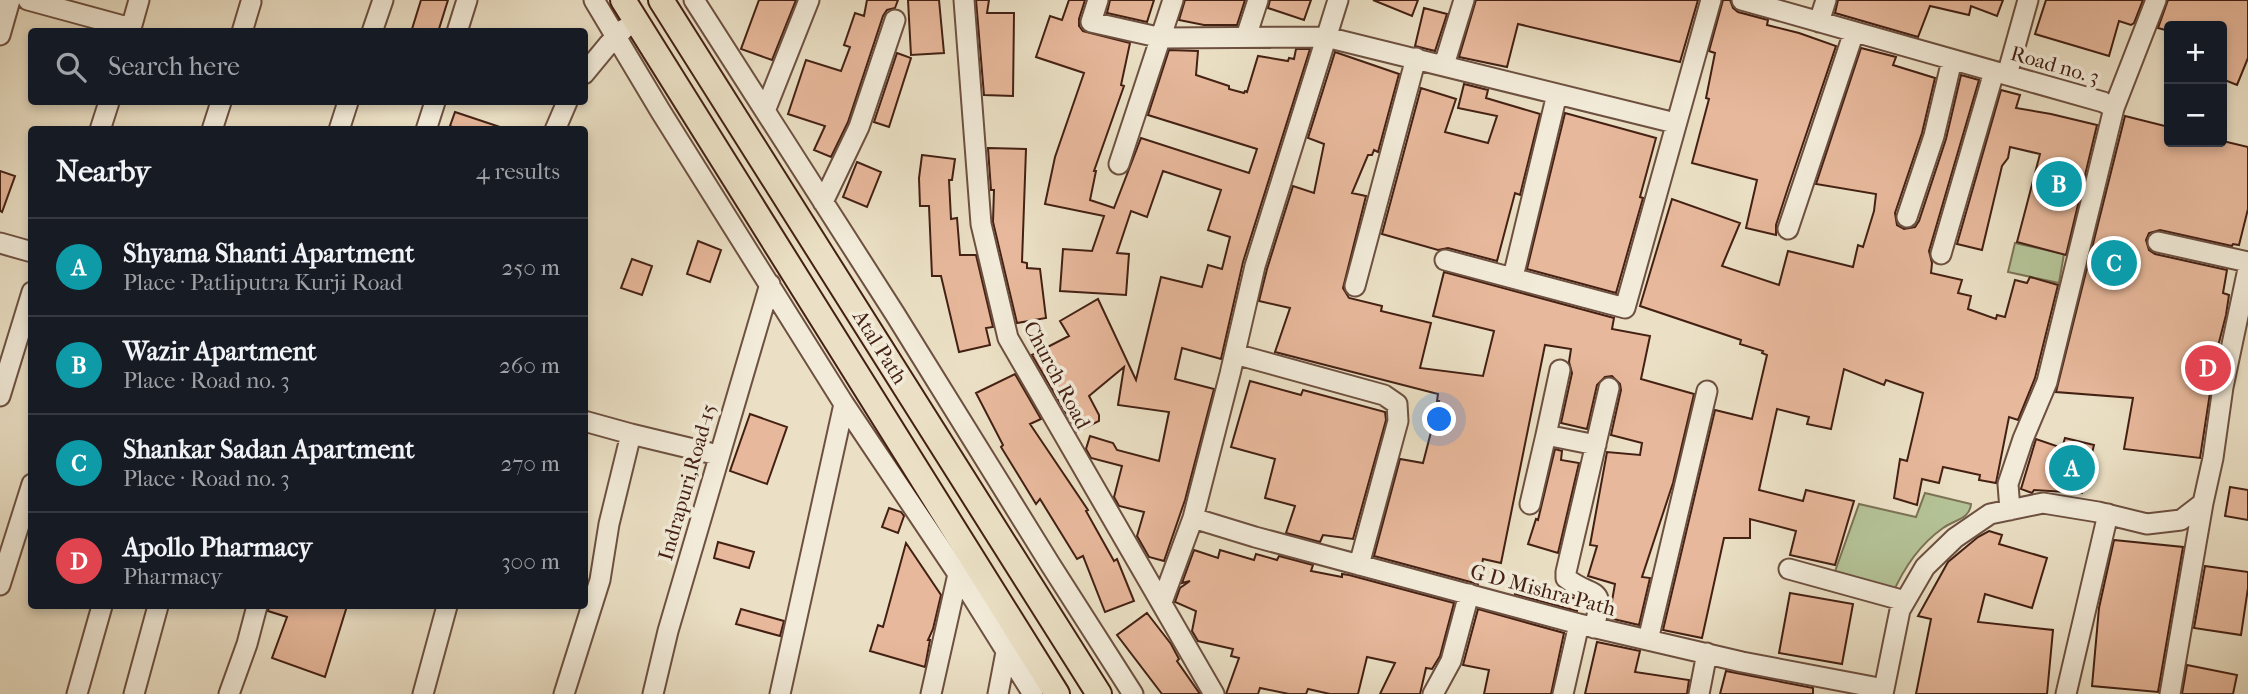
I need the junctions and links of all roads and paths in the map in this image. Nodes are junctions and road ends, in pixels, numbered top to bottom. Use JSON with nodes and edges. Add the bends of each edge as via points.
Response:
{"nodes":[{"id":1,"x":10,"y":0,"type":"edge"},
{"id":2,"x":28,"y":0,"type":"edge"},
{"id":3,"x":139,"y":0,"type":"edge"},
{"id":4,"x":383,"y":0,"type":"edge"},
{"id":5,"x":467,"y":0,"type":"edge"},
{"id":6,"x":594,"y":0,"type":"edge"},
{"id":7,"x":661,"y":0,"type":"edge"},
{"id":8,"x":694,"y":0,"type":"edge"},
{"id":9,"x":808,"y":0,"type":"edge"},
{"id":10,"x":964,"y":0,"type":"edge"},
{"id":11,"x":1098,"y":0,"type":"edge"},
{"id":12,"x":1174,"y":0,"type":"edge"},
{"id":13,"x":1258,"y":0,"type":"edge"},
{"id":14,"x":1338,"y":0,"type":"edge"},
{"id":15,"x":1464,"y":0,"type":"edge"},
{"id":16,"x":1711,"y":0,"type":"edge"},
{"id":17,"x":1742,"y":0,"type":"edge"},
{"id":18,"x":1826,"y":0,"type":"edge"},
{"id":19,"x":2028,"y":0,"type":"edge"},
{"id":20,"x":2156,"y":0,"type":"edge"},
{"id":21,"x":251,"y":2,"type":"dead end"},
{"id":22,"x":628,"y":9,"type":"edge"},
{"id":23,"x":895,"y":20,"type":"dead end"},
{"id":24,"x":1819,"y":22,"type":"junction"},
{"id":25,"x":124,"y":28,"type":"edge"},
{"id":26,"x":132,"y":28,"type":"edge"},
{"id":27,"x":243,"y":28,"type":"edge"},
{"id":28,"x":373,"y":28,"type":"edge"},
{"id":29,"x":458,"y":28,"type":"edge"},
{"id":30,"x":1854,"y":32,"type":"junction"},
{"id":31,"x":0,"y":36,"type":"edge"},
{"id":32,"x":618,"y":37,"type":"junction"},
{"id":33,"x":1246,"y":37,"type":"junction"},
{"id":34,"x":1326,"y":37,"type":"junction"},
{"id":35,"x":1162,"y":38,"type":"junction"},
{"id":36,"x":1416,"y":58,"type":"junction"},
{"id":37,"x":1952,"y":60,"type":"junction"},
{"id":38,"x":1444,"y":65,"type":"junction"},
{"id":39,"x":588,"y":69,"type":"edge"},
{"id":40,"x":2001,"y":73,"type":"junction"},
{"id":41,"x":1557,"y":94,"type":"junction"},
{"id":42,"x":108,"y":105,"type":"edge"},
{"id":43,"x":220,"y":105,"type":"edge"},
{"id":44,"x":347,"y":105,"type":"edge"},
{"id":45,"x":434,"y":105,"type":"edge"},
{"id":46,"x":565,"y":105,"type":"edge"},
{"id":47,"x":2114,"y":108,"type":"junction"},
{"id":48,"x":765,"y":111,"type":"junction"},
{"id":49,"x":1675,"y":123,"type":"junction"},
{"id":50,"x":101,"y":126,"type":"edge"},
{"id":51,"x":213,"y":126,"type":"edge"},
{"id":52,"x":340,"y":126,"type":"edge"},
{"id":53,"x":427,"y":126,"type":"edge"},
{"id":54,"x":557,"y":126,"type":"edge"},
{"id":55,"x":1119,"y":164,"type":"dead end"},
{"id":56,"x":823,"y":202,"type":"junction"},
{"id":57,"x":1907,"y":217,"type":"dead end"},
{"id":58,"x":1788,"y":229,"type":"dead end"},
{"id":59,"x":2158,"y":242,"type":"dead end"},
{"id":60,"x":0,"y":243,"type":"edge"},
{"id":61,"x":28,"y":251,"type":"edge"},
{"id":62,"x":1941,"y":254,"type":"dead end"},
{"id":63,"x":1445,"y":260,"type":"dead end"},
{"id":64,"x":2248,"y":262,"type":"edge"},
{"id":65,"x":2248,"y":269,"type":"edge"},
{"id":66,"x":1513,"y":277,"type":"junction"},
{"id":67,"x":770,"y":284,"type":"junction"},
{"id":68,"x":1356,"y":286,"type":"dead end"},
{"id":69,"x":28,"y":305,"type":"edge"},
{"id":70,"x":2243,"y":322,"type":"edge"},
{"id":71,"x":1235,"y":354,"type":"junction"},
{"id":72,"x":1560,"y":370,"type":"dead end"},
{"id":73,"x":1609,"y":388,"type":"dead end"},
{"id":74,"x":1707,"y":391,"type":"dead end"},
{"id":75,"x":0,"y":396,"type":"edge"},
{"id":76,"x":844,"y":404,"type":"junction"},
{"id":77,"x":588,"y":422,"type":"edge"},
{"id":78,"x":631,"y":434,"type":"junction"},
{"id":79,"x":1546,"y":435,"type":"junction"},
{"id":80,"x":1596,"y":444,"type":"junction"},
{"id":81,"x":718,"y":455,"type":"junction"},
{"id":82,"x":28,"y":497,"type":"edge"},
{"id":83,"x":2203,"y":503,"type":"junction"},
{"id":84,"x":1530,"y":504,"type":"dead end"},
{"id":85,"x":2010,"y":510,"type":"junction"},
{"id":86,"x":2108,"y":514,"type":"junction"},
{"id":87,"x":1193,"y":518,"type":"junction"},
{"id":88,"x":1359,"y":565,"type":"junction"},
{"id":89,"x":1789,"y":569,"type":"dead end"},
{"id":90,"x":958,"y":575,"type":"junction"},
{"id":91,"x":0,"y":585,"type":"edge"},
{"id":92,"x":1469,"y":594,"type":"junction"},
{"id":93,"x":1905,"y":601,"type":"junction"},
{"id":94,"x":1162,"y":602,"type":"junction"},
{"id":95,"x":101,"y":609,"type":"edge"},
{"id":96,"x":157,"y":609,"type":"edge"},
{"id":97,"x":256,"y":609,"type":"edge"},
{"id":98,"x":446,"y":609,"type":"edge"},
{"id":99,"x":1587,"y":626,"type":"junction"},
{"id":100,"x":1648,"y":640,"type":"junction"},
{"id":101,"x":1006,"y":652,"type":"junction"},
{"id":102,"x":1707,"y":653,"type":"junction"},
{"id":103,"x":1884,"y":692,"type":"edge"},
{"id":104,"x":76,"y":694,"type":"edge"},
{"id":105,"x":134,"y":694,"type":"edge"},
{"id":106,"x":229,"y":694,"type":"edge"},
{"id":107,"x":423,"y":694,"type":"edge"},
{"id":108,"x":564,"y":694,"type":"edge"},
{"id":109,"x":653,"y":694,"type":"edge"},
{"id":110,"x":780,"y":694,"type":"edge"},
{"id":111,"x":931,"y":694,"type":"edge"},
{"id":112,"x":998,"y":694,"type":"edge"},
{"id":113,"x":1033,"y":694,"type":"edge"},
{"id":114,"x":1057,"y":694,"type":"edge"},
{"id":115,"x":1098,"y":694,"type":"edge"},
{"id":116,"x":1133,"y":694,"type":"edge"},
{"id":117,"x":1214,"y":694,"type":"edge"},
{"id":118,"x":1433,"y":694,"type":"edge"},
{"id":119,"x":1563,"y":694,"type":"edge"},
{"id":120,"x":1699,"y":694,"type":"edge"},
{"id":121,"x":2066,"y":694,"type":"edge"},
{"id":122,"x":2170,"y":694,"type":"edge"}],
"edges":[{"from":1,"to":31,"type":"street"},
{"from":2,"to":25,"type":"street"},
{"from":3,"to":26,"type":"street"},
{"from":4,"to":28,"type":"street"},
{"from":5,"to":29,"type":"street"},
{"from":6,"to":32,"type":"street"},
{"from":7,"to":115,"type":"main road","name":"Atal Path"},
{"from":8,"to":48,"type":"street"},
{"from":9,"to":48,"type":"street"},
{"from":10,"to":94,"type":"street","name":"Church Road","via":[[981,224],[1008,338]]},
{"from":11,"to":35,"type":"street","via":[[1091,22]]},
{"from":12,"to":35,"type":"street"},
{"from":13,"to":33,"type":"street"},
{"from":14,"to":34,"type":"street"},
{"from":15,"to":38,"type":"street"},
{"from":16,"to":49,"type":"street"},
{"from":17,"to":24,"type":"street","name":"Road no. 3"},
{"from":18,"to":24,"type":"street"},
{"from":19,"to":40,"type":"street"},
{"from":20,"to":47,"type":"street"},
{"from":21,"to":27,"type":"street"},
{"from":22,"to":32,"type":"street"},
{"from":22,"to":114,"type":"main road","name":"Atal Path"},
{"from":23,"to":56,"type":"street","via":[[859,127]]},
{"from":24,"to":30,"type":"street","name":"Road no. 3"},
{"from":30,"to":37,"type":"street","name":"Road no. 3"},
{"from":30,"to":58,"type":"street"},
{"from":32,"to":39,"type":"street"},
{"from":32,"to":67,"type":"street"},
{"from":33,"to":34,"type":"street"},
{"from":33,"to":35,"type":"street"},
{"from":34,"to":36,"type":"street"},
{"from":34,"to":71,"type":"street","via":[[1255,266]]},
{"from":35,"to":55,"type":"street"},
{"from":36,"to":38,"type":"street"},
{"from":36,"to":68,"type":"street"},
{"from":37,"to":40,"type":"street","name":"Road no. 3"},
{"from":37,"to":57,"type":"street","via":[[1934,136]]},
{"from":38,"to":41,"type":"street"},
{"from":40,"to":47,"type":"street","name":"Road no. 3"},
{"from":40,"to":62,"type":"street"},
{"from":41,"to":49,"type":"street"},
{"from":41,"to":66,"type":"street"},
{"from":42,"to":50,"type":"street"},
{"from":43,"to":51,"type":"street"},
{"from":44,"to":52,"type":"street"},
{"from":45,"to":53,"type":"street"},
{"from":46,"to":54,"type":"street"},
{"from":47,"to":85,"type":"street","name":"Road no. 3","via":[[2047,382],[2008,484]]},
{"from":48,"to":56,"type":"street"},
{"from":49,"to":66,"type":"street","via":[[1625,308]]},
{"from":56,"to":116,"type":"street"},
{"from":59,"to":64,"type":"street"},
{"from":60,"to":61,"type":"street"},
{"from":63,"to":66,"type":"street"},
{"from":65,"to":70,"type":"street"},
{"from":67,"to":76,"type":"street"},
{"from":67,"to":81,"type":"street","name":"Indrapuri,Road-15"},
{"from":69,"to":75,"type":"street"},
{"from":70,"to":83,"type":"street"},
{"from":71,"to":87,"type":"street"},
{"from":71,"to":88,"type":"street","via":[[1384,396],[1397,404],[1398,421]]},
{"from":72,"to":79,"type":"street"},
{"from":73,"to":80,"type":"street"},
{"from":74,"to":100,"type":"street"},
{"from":76,"to":90,"type":"street"},
{"from":76,"to":110,"type":"street"},
{"from":77,"to":78,"type":"street"},
{"from":78,"to":81,"type":"street"},
{"from":78,"to":108,"type":"street","via":[[600,580]]},
{"from":79,"to":80,"type":"street"},
{"from":79,"to":84,"type":"street"},
{"from":80,"to":99,"type":"street","via":[[1566,578],[1598,596],[1601,603]]},
{"from":81,"to":109,"type":"street","name":"Indrapuri,Road-15"},
{"from":82,"to":91,"type":"street"},
{"from":83,"to":86,"type":"street","via":[[2180,520],[2147,524]]},
{"from":83,"to":122,"type":"street"},
{"from":85,"to":86,"type":"street","via":[[2043,503]]},
{"from":85,"to":93,"type":"street","via":[[1990,514],[1955,538],[1925,566]]},
{"from":86,"to":121,"type":"street"},
{"from":87,"to":88,"type":"street","name":"G D Mishra Path"},
{"from":87,"to":94,"type":"street"},
{"from":88,"to":92,"type":"street","name":"G D Mishra Path"},
{"from":89,"to":93,"type":"street"},
{"from":90,"to":101,"type":"street"},
{"from":90,"to":111,"type":"street"},
{"from":92,"to":99,"type":"street","name":"G D Mishra Path"},
{"from":92,"to":118,"type":"street","via":[[1451,661]]},
{"from":93,"to":103,"type":"street"},
{"from":94,"to":117,"type":"street","name":"Church Road"},
{"from":95,"to":104,"type":"street"},
{"from":96,"to":105,"type":"street"},
{"from":97,"to":106,"type":"street"},
{"from":98,"to":107,"type":"street"},
{"from":99,"to":100,"type":"street","name":"G D Mishra Path"},
{"from":99,"to":119,"type":"street"},
{"from":100,"to":102,"type":"street","name":"G D Mishra Path"},
{"from":101,"to":112,"type":"street"},
{"from":101,"to":113,"type":"street"},
{"from":102,"to":103,"type":"street","name":"G D Mishra Path"},
{"from":102,"to":120,"type":"street"}]}
